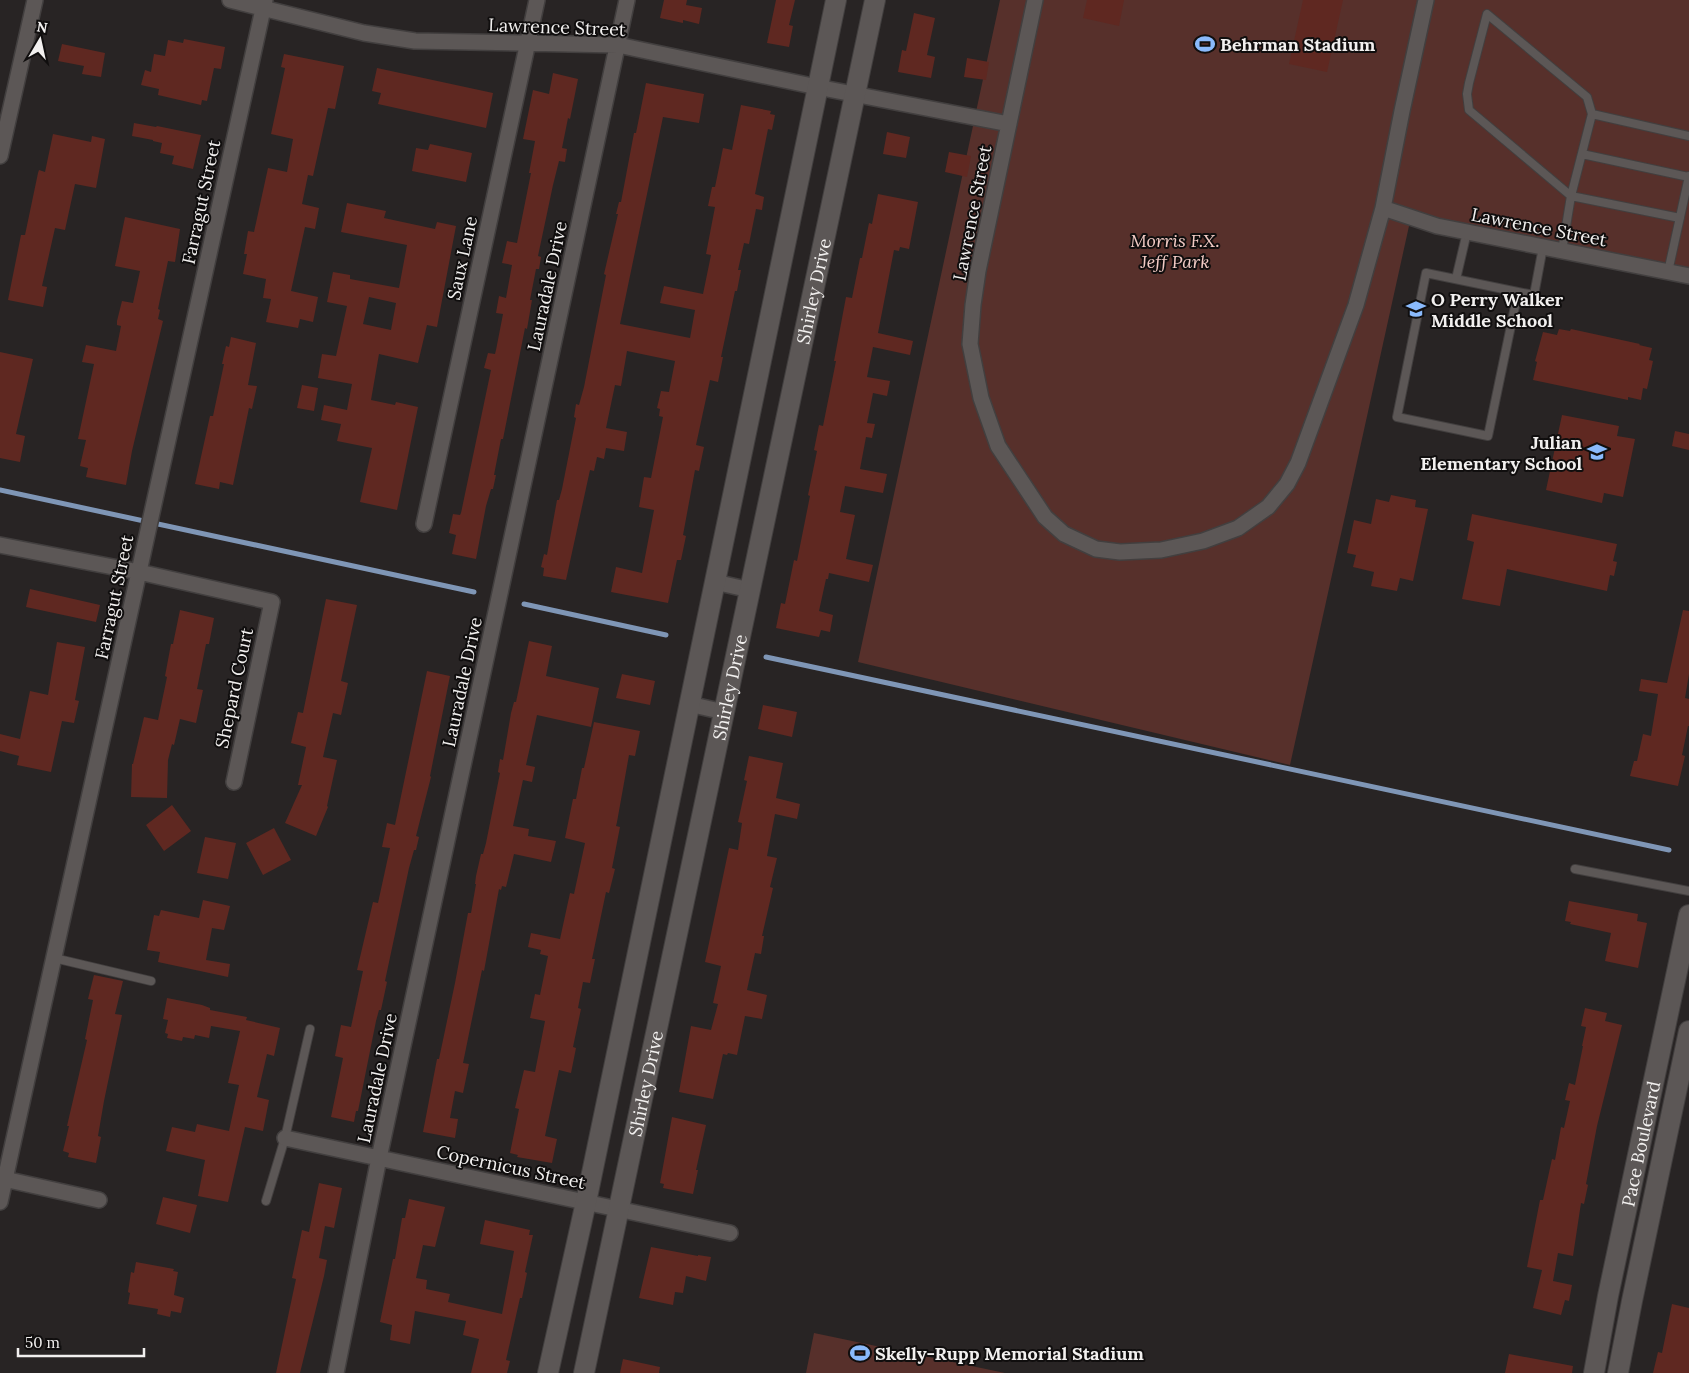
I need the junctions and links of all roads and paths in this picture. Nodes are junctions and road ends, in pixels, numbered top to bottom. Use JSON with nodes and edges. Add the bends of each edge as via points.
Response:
{"nodes":[{"id":1,"x":35,"y":0,"type":"edge"},
{"id":2,"x":230,"y":0,"type":"edge"},
{"id":3,"x":537,"y":0,"type":"edge"},
{"id":4,"x":627,"y":0,"type":"edge"},
{"id":5,"x":836,"y":0,"type":"edge"},
{"id":6,"x":875,"y":0,"type":"edge"},
{"id":7,"x":1034,"y":0,"type":"edge"},
{"id":8,"x":1426,"y":0,"type":"edge"},
{"id":9,"x":264,"y":4,"type":"edge"},
{"id":10,"x":527,"y":44,"type":"junction"},
{"id":11,"x":618,"y":45,"type":"junction"},
{"id":12,"x":817,"y":87,"type":"junction"},
{"id":13,"x":855,"y":94,"type":"junction"},
{"id":14,"x":1592,"y":114,"type":"junction"},
{"id":15,"x":1009,"y":124,"type":"junction"},
{"id":16,"x":1689,"y":136,"type":"edge"},
{"id":17,"x":1582,"y":154,"type":"junction"},
{"id":18,"x":0,"y":156,"type":"edge"},
{"id":19,"x":1689,"y":177,"type":"edge"},
{"id":20,"x":1571,"y":196,"type":"junction"},
{"id":21,"x":1383,"y":208,"type":"junction"},
{"id":22,"x":1680,"y":218,"type":"junction"},
{"id":23,"x":1467,"y":232,"type":"junction"},
{"id":24,"x":1543,"y":247,"type":"junction"},
{"id":25,"x":1562,"y":251,"type":"junction"},
{"id":26,"x":1668,"y":272,"type":"junction"},
{"id":27,"x":1689,"y":276,"type":"edge"},
{"id":28,"x":1456,"y":279,"type":"junction"},
{"id":29,"x":1518,"y":292,"type":"junction"},
{"id":30,"x":424,"y":524,"type":"dead end"},
{"id":31,"x":0,"y":545,"type":"edge"},
{"id":32,"x":139,"y":572,"type":"junction"},
{"id":33,"x":714,"y":582,"type":"junction"},
{"id":34,"x":750,"y":590,"type":"junction"},
{"id":35,"x":689,"y":704,"type":"junction"},
{"id":36,"x":724,"y":712,"type":"junction"},
{"id":37,"x":234,"y":782,"type":"dead end"},
{"id":38,"x":1574,"y":869,"type":"dead end"},
{"id":39,"x":1689,"y":891,"type":"edge"},
{"id":40,"x":1689,"y":915,"type":"edge"},
{"id":41,"x":54,"y":958,"type":"junction"},
{"id":42,"x":151,"y":980,"type":"dead end"},
{"id":43,"x":310,"y":1029,"type":"dead end"},
{"id":44,"x":1689,"y":1031,"type":"edge"},
{"id":45,"x":285,"y":1138,"type":"junction"},
{"id":46,"x":1640,"y":1145,"type":"junction"},
{"id":47,"x":1664,"y":1150,"type":"junction"},
{"id":48,"x":379,"y":1158,"type":"junction"},
{"id":49,"x":3,"y":1178,"type":"edge"},
{"id":50,"x":99,"y":1200,"type":"dead end"},
{"id":51,"x":266,"y":1201,"type":"dead end"},
{"id":52,"x":0,"y":1202,"type":"edge"},
{"id":53,"x":586,"y":1202,"type":"junction"},
{"id":54,"x":619,"y":1209,"type":"junction"},
{"id":55,"x":730,"y":1232,"type":"dead end"},
{"id":56,"x":336,"y":1373,"type":"edge"},
{"id":57,"x":548,"y":1373,"type":"edge"},
{"id":58,"x":584,"y":1373,"type":"edge"},
{"id":59,"x":1594,"y":1373,"type":"edge"},
{"id":60,"x":1618,"y":1373,"type":"edge"}],
"edges":[{"from":1,"to":18,"type":"street"},
{"from":2,"to":9,"type":"street","name":"Lawrence Street"},
{"from":3,"to":10,"type":"street","name":"Saux Lane"},
{"from":4,"to":11,"type":"street","name":"Lauradale Drive"},
{"from":5,"to":12,"type":"street","name":"Shirley Drive"},
{"from":6,"to":13,"type":"street","name":"Shirley Drive"},
{"from":7,"to":15,"type":"street"},
{"from":8,"to":21,"type":"street","name":"Lawrence Street"},
{"from":9,"to":10,"type":"street","name":"Lawrence Street","via":[[364,33],[415,41]]},
{"from":9,"to":32,"type":"street","name":"Farragut Street"},
{"from":10,"to":11,"type":"street","name":"Lawrence Street"},
{"from":10,"to":30,"type":"street","name":"Saux Lane"},
{"from":11,"to":12,"type":"street","name":"Lawrence Street"},
{"from":11,"to":48,"type":"street","name":"Lauradale Drive"},
{"from":12,"to":13,"type":"street","name":"Lawrence Street"},
{"from":12,"to":33,"type":"street","name":"Shirley Drive"},
{"from":13,"to":15,"type":"street","name":"Lawrence Street"},
{"from":13,"to":34,"type":"street","name":"Shirley Drive"},
{"from":14,"to":16,"type":"lane"},
{"from":14,"to":17,"type":"lane"},
{"from":14,"to":20,"type":"lane","via":[[1587,97],[1487,14],[1469,83],[1469,110]]},
{"from":15,"to":21,"type":"street","name":"Lawrence Street","via":[[973,305],[970,344],[981,398],[998,446],[1045,517],[1064,534],[1096,549],[1120,552],[1161,550],[1203,541],[1238,528],[1268,507],[1287,484],[1298,463],[1356,305]]},
{"from":17,"to":19,"type":"lane"},
{"from":17,"to":20,"type":"lane"},
{"from":19,"to":22,"type":"lane"},
{"from":20,"to":22,"type":"lane"},
{"from":20,"to":25,"type":"lane"},
{"from":21,"to":23,"type":"street","name":"Lawrence Street"},
{"from":22,"to":26,"type":"lane"},
{"from":23,"to":24,"type":"street","name":"Lawrence Street"},
{"from":23,"to":28,"type":"lane"},
{"from":24,"to":25,"type":"street","name":"Lawrence Street"},
{"from":24,"to":29,"type":"lane","via":[[1534,295]]},
{"from":25,"to":26,"type":"street","name":"Lawrence Street"},
{"from":26,"to":27,"type":"street","name":"Lawrence Street"},
{"from":28,"to":29,"type":"lane"},
{"from":28,"to":29,"type":"lane","via":[[1426,273],[1397,417],[1488,436]]},
{"from":31,"to":32,"type":"street"},
{"from":32,"to":37,"type":"street","name":"Shepard Court","via":[[272,602]]},
{"from":32,"to":41,"type":"street","name":"Farragut Street"},
{"from":33,"to":34,"type":"street"},
{"from":33,"to":35,"type":"street","name":"Shirley Drive"},
{"from":34,"to":36,"type":"street","name":"Shirley Drive"},
{"from":35,"to":36,"type":"street"},
{"from":35,"to":53,"type":"street","name":"Shirley Drive"},
{"from":36,"to":54,"type":"street","name":"Shirley Drive"},
{"from":38,"to":39,"type":"lane"},
{"from":40,"to":46,"type":"street","name":"Pace Boulevard"},
{"from":41,"to":42,"type":"lane"},
{"from":41,"to":49,"type":"street","name":"Farragut Street"},
{"from":43,"to":45,"type":"lane"},
{"from":44,"to":47,"type":"street","name":"Pace Boulevard"},
{"from":45,"to":48,"type":"street","name":"Copernicus Street"},
{"from":45,"to":51,"type":"lane"},
{"from":46,"to":47,"type":"street"},
{"from":46,"to":59,"type":"street","name":"Pace Boulevard"},
{"from":47,"to":60,"type":"street","name":"Pace Boulevard"},
{"from":48,"to":53,"type":"street","name":"Copernicus Street"},
{"from":48,"to":56,"type":"street","name":"Lauradale Drive"},
{"from":49,"to":50,"type":"street"},
{"from":49,"to":52,"type":"street","name":"Farragut Street"},
{"from":53,"to":54,"type":"street","name":"Copernicus Street"},
{"from":53,"to":57,"type":"street","name":"Shirley Drive"},
{"from":54,"to":55,"type":"street","name":"Copernicus Street"},
{"from":54,"to":58,"type":"street","name":"Shirley Drive"}]}
